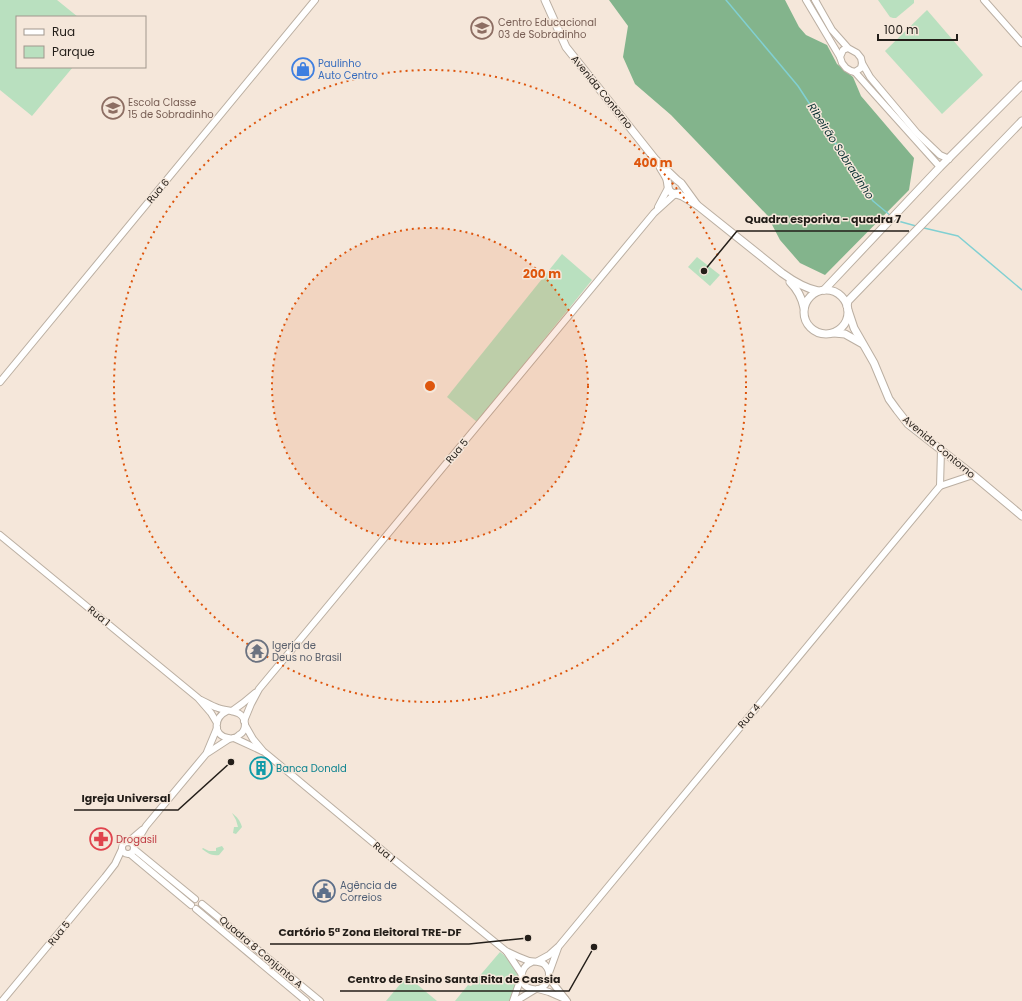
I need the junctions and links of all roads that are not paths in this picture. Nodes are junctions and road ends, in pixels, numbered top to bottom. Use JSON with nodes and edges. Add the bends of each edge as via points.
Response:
{"nodes":[{"id":1,"x":315,"y":0,"type":"edge"},
{"id":2,"x":545,"y":0,"type":"edge"},
{"id":3,"x":806,"y":0,"type":"edge"},
{"id":4,"x":815,"y":0,"type":"edge"},
{"id":5,"x":984,"y":0,"type":"edge"},
{"id":6,"x":1021,"y":39,"type":"edge"},
{"id":7,"x":848,"y":48,"type":"junction"},
{"id":8,"x":840,"y":57,"type":"junction"},
{"id":9,"x":862,"y":63,"type":"junction"},
{"id":10,"x":855,"y":72,"type":"junction"},
{"id":11,"x":1022,"y":85,"type":"edge"},
{"id":12,"x":1022,"y":121,"type":"edge"},
{"id":13,"x":655,"y":158,"type":"junction"},
{"id":14,"x":949,"y":158,"type":"junction"},
{"id":15,"x":940,"y":168,"type":"junction"},
{"id":16,"x":680,"y":183,"type":"junction"},
{"id":17,"x":668,"y":187,"type":"junction"},
{"id":18,"x":675,"y":194,"type":"junction"},
{"id":19,"x":697,"y":205,"type":"junction"},
{"id":20,"x":654,"y":213,"type":"junction"},
{"id":21,"x":782,"y":273,"type":"junction"},
{"id":22,"x":821,"y":291,"type":"junction"},
{"id":23,"x":804,"y":308,"type":"junction"},
{"id":24,"x":848,"y":308,"type":"junction"},
{"id":25,"x":832,"y":333,"type":"junction"},
{"id":26,"x":863,"y":344,"type":"junction"},
{"id":27,"x":0,"y":382,"type":"edge"},
{"id":28,"x":940,"y":450,"type":"junction"},
{"id":29,"x":973,"y":475,"type":"junction"},
{"id":30,"x":940,"y":486,"type":"junction"},
{"id":31,"x":1022,"y":516,"type":"edge"},
{"id":32,"x":0,"y":535,"type":"edge"},
{"id":33,"x":259,"y":689,"type":"junction"},
{"id":34,"x":198,"y":698,"type":"junction"},
{"id":35,"x":230,"y":711,"type":"junction"},
{"id":36,"x":244,"y":723,"type":"junction"},
{"id":37,"x":217,"y":725,"type":"junction"},
{"id":38,"x":232,"y":739,"type":"junction"},
{"id":39,"x":263,"y":751,"type":"junction"},
{"id":40,"x":206,"y":754,"type":"junction"},
{"id":41,"x":146,"y":826,"type":"junction"},
{"id":42,"x":128,"y":842,"type":"junction"},
{"id":43,"x":134,"y":848,"type":"junction"},
{"id":44,"x":122,"y":849,"type":"junction"},
{"id":45,"x":128,"y":854,"type":"junction"},
{"id":46,"x":115,"y":864,"type":"junction"},
{"id":47,"x":195,"y":899,"type":"junction"},
{"id":48,"x":202,"y":904,"type":"junction"},
{"id":49,"x":194,"y":907,"type":"junction"},
{"id":50,"x":559,"y":946,"type":"junction"},
{"id":51,"x":506,"y":951,"type":"junction"},
{"id":52,"x":535,"y":962,"type":"junction"},
{"id":53,"x":549,"y":974,"type":"junction"},
{"id":54,"x":521,"y":976,"type":"junction"},
{"id":55,"x":536,"y":989,"type":"junction"},
{"id":56,"x":312,"y":994,"type":"junction"},
{"id":57,"x":567,"y":1000,"type":"edge"},
{"id":58,"x":2,"y":1001,"type":"edge"},
{"id":59,"x":306,"y":1001,"type":"edge"},
{"id":60,"x":320,"y":1001,"type":"edge"},
{"id":61,"x":514,"y":1001,"type":"edge"}],
"edges":[{"from":1,"to":27,"type":"street","name":"Rua 6"},
{"from":2,"to":13,"type":"main road","name":"Avenida Contorno","via":[[566,47]]},
{"from":3,"to":8,"type":"street"},
{"from":4,"to":7,"type":"street","via":[[832,30]]},
{"from":5,"to":6,"type":"street"},
{"from":7,"to":8,"type":"street","via":[[843,50]]},
{"from":7,"to":9,"type":"street","via":[[857,54]]},
{"from":8,"to":10,"type":"street","via":[[846,68]]},
{"from":9,"to":10,"type":"street","via":[[861,68]]},
{"from":9,"to":14,"type":"street","via":[[870,77],[917,133],[940,155]]},
{"from":10,"to":15,"type":"street"},
{"from":11,"to":14,"type":"main road"},
{"from":12,"to":24,"type":"main road","via":[[848,302]]},
{"from":13,"to":16,"type":"main road","name":"Avenida Contorno"},
{"from":13,"to":17,"type":"main road","name":"Avenida Contorno"},
{"from":14,"to":15,"type":"main road"},
{"from":15,"to":22,"type":"main road"},
{"from":16,"to":17,"type":"main road","via":[[674,180]]},
{"from":16,"to":18,"type":"main road","via":[[682,190]]},
{"from":16,"to":19,"type":"main road","name":"Avenida Contorno"},
{"from":17,"to":18,"type":"main road","via":[[670,192]]},
{"from":17,"to":20,"type":"street","name":"Rua 5"},
{"from":18,"to":19,"type":"main road","name":"Avenida Contorno"},
{"from":18,"to":20,"type":"street","name":"Rua 5"},
{"from":19,"to":21,"type":"main road","name":"Avenida Contorno"},
{"from":20,"to":33,"type":"street","name":"Rua 5"},
{"from":21,"to":22,"type":"main road","name":"Avenida Contorno","via":[[803,287]]},
{"from":21,"to":23,"type":"main road","name":"Avenida Contorno","via":[[798,291]]},
{"from":22,"to":23,"type":"main road","via":[[811,295]]},
{"from":22,"to":24,"type":"main road","via":[[830,290],[841,295]]},
{"from":23,"to":25,"type":"main road","via":[[806,323],[811,329],[825,334]]},
{"from":24,"to":25,"type":"main road","via":[[844,325]]},
{"from":24,"to":26,"type":"main road","name":"Avenida Contorno","via":[[854,328]]},
{"from":25,"to":26,"type":"main road","name":"Avenida Contorno","via":[[846,334]]},
{"from":26,"to":28,"type":"main road","name":"Avenida Contorno","via":[[897,410],[908,424]]},
{"from":28,"to":29,"type":"main road","name":"Avenida Contorno"},
{"from":28,"to":30,"type":"street"},
{"from":29,"to":30,"type":"street"},
{"from":29,"to":31,"type":"main road","name":"Avenida Contorno"},
{"from":30,"to":50,"type":"street","name":"Rua 4"},
{"from":32,"to":34,"type":"street","name":"Rua 1"},
{"from":33,"to":35,"type":"street"},
{"from":33,"to":36,"type":"street"},
{"from":34,"to":35,"type":"street"},
{"from":34,"to":37,"type":"street"},
{"from":35,"to":36,"type":"street","via":[[237,712]]},
{"from":35,"to":37,"type":"street","via":[[220,715]]},
{"from":36,"to":38,"type":"street","via":[[241,734]]},
{"from":36,"to":39,"type":"street"},
{"from":37,"to":38,"type":"street","via":[[221,735]]},
{"from":37,"to":40,"type":"street"},
{"from":38,"to":39,"type":"street"},
{"from":38,"to":40,"type":"street"},
{"from":39,"to":51,"type":"street","name":"Rua 1"},
{"from":40,"to":41,"type":"street"},
{"from":41,"to":42,"type":"street"},
{"from":41,"to":43,"type":"street"},
{"from":42,"to":43,"type":"street","via":[[132,843]]},
{"from":42,"to":44,"type":"street"},
{"from":43,"to":45,"type":"street","via":[[133,852]]},
{"from":43,"to":47,"type":"street"},
{"from":44,"to":45,"type":"street"},
{"from":44,"to":46,"type":"street"},
{"from":45,"to":46,"type":"street"},
{"from":45,"to":49,"type":"street","name":"Quadra 8 Conjunto A"},
{"from":46,"to":58,"type":"street","name":"Rua 5"},
{"from":47,"to":48,"type":"street","via":[[198,898]]},
{"from":47,"to":49,"type":"street","via":[[192,900]]},
{"from":48,"to":49,"type":"street","via":[[198,909]]},
{"from":48,"to":56,"type":"street","name":"Quadra 8 Conjunto A"},
{"from":49,"to":59,"type":"street","name":"Quadra 8 Conjunto A"},
{"from":50,"to":52,"type":"street"},
{"from":50,"to":53,"type":"street"},
{"from":51,"to":52,"type":"street"},
{"from":51,"to":54,"type":"street"},
{"from":52,"to":53,"type":"street","via":[[545,965]]},
{"from":52,"to":54,"type":"street","via":[[525,966]]},
{"from":53,"to":55,"type":"street","via":[[546,984]]},
{"from":53,"to":57,"type":"street","via":[[552,982]]},
{"from":54,"to":55,"type":"street","via":[[526,986]]},
{"from":54,"to":61,"type":"street"},
{"from":55,"to":57,"type":"street"},
{"from":55,"to":61,"type":"street"},
{"from":56,"to":59,"type":"street"},
{"from":56,"to":60,"type":"street","name":"Quadra 8 Conjunto A"}]}
